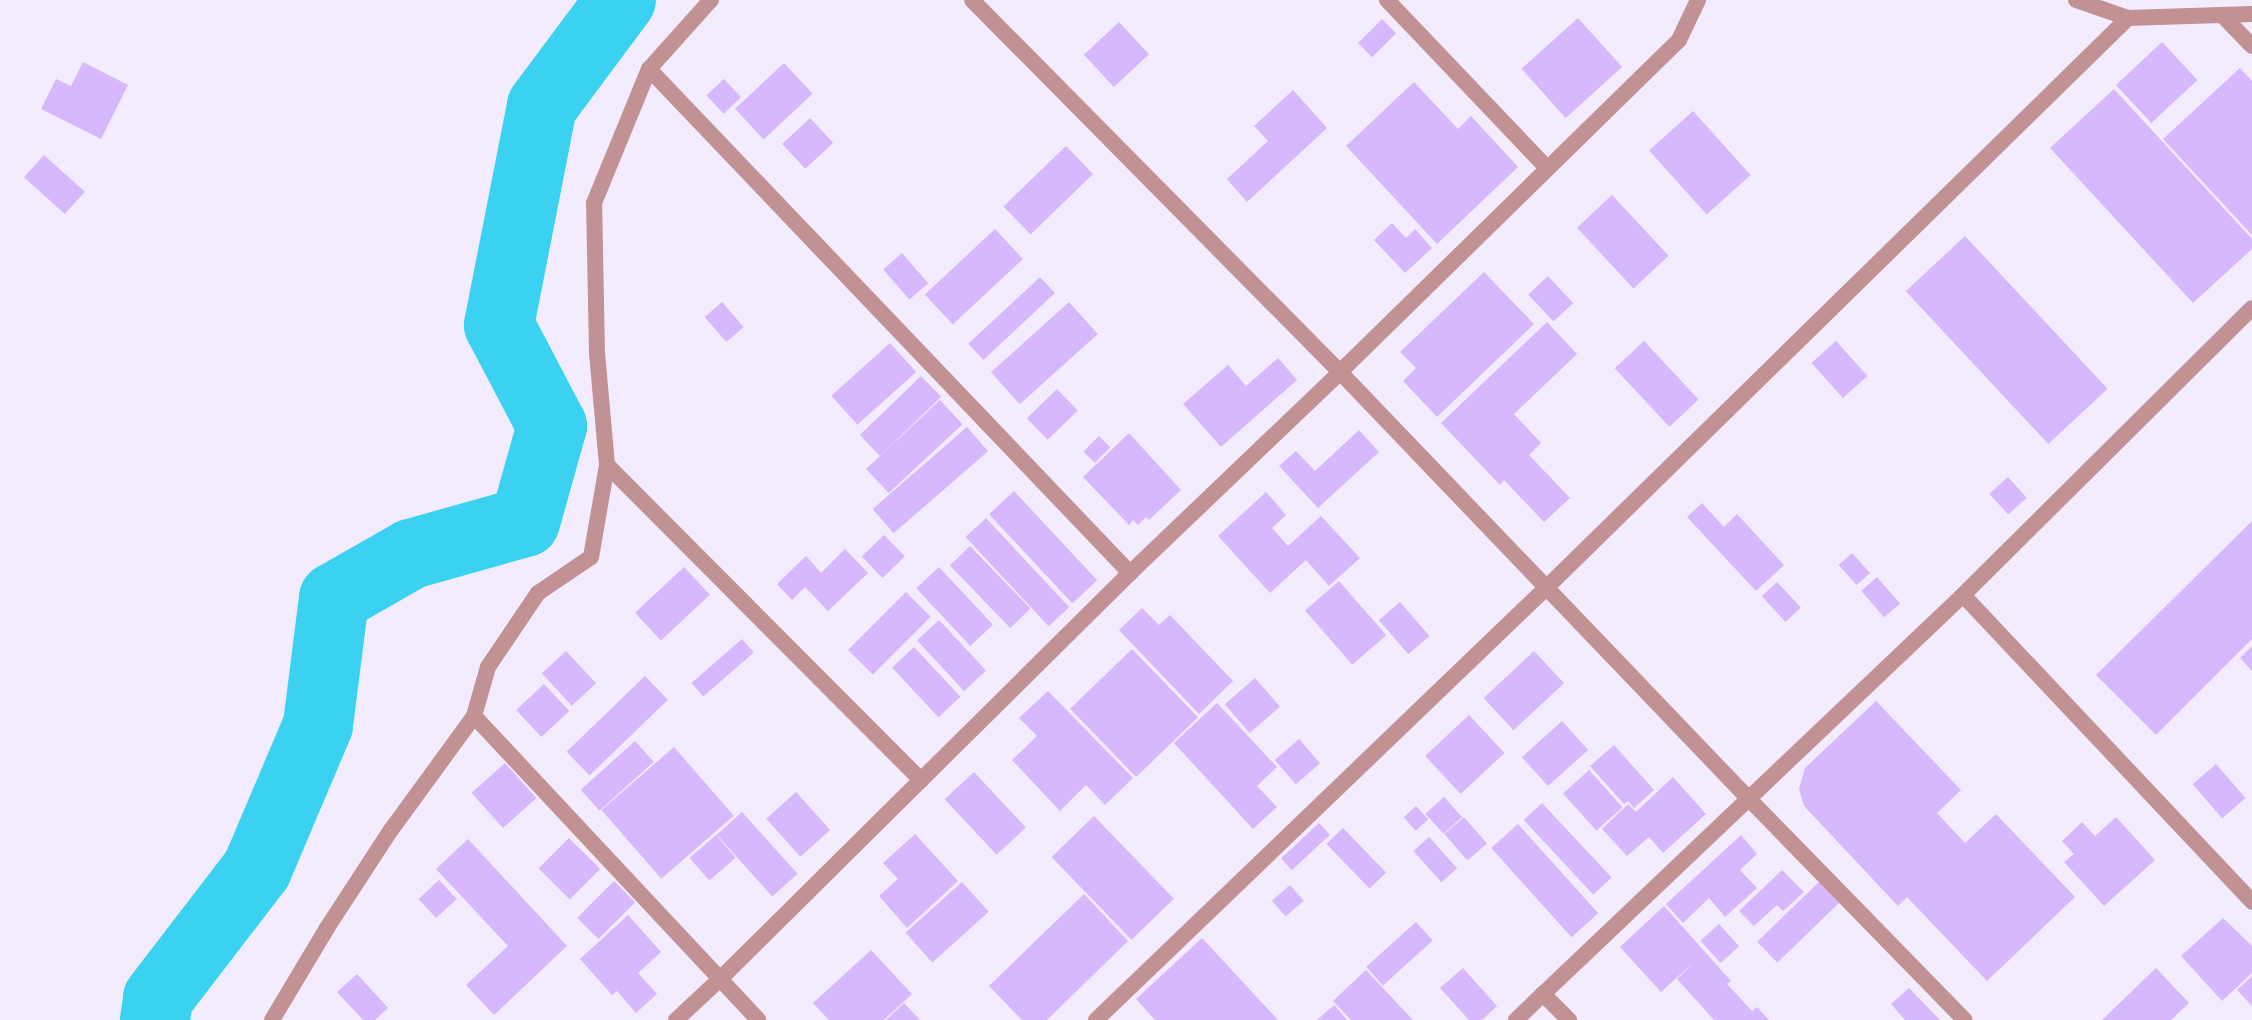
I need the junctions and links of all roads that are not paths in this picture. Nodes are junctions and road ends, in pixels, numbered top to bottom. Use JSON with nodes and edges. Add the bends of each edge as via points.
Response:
{"nodes":[{"id":1,"x":711,"y":0,"type":"edge"},
{"id":2,"x":972,"y":0,"type":"edge"},
{"id":3,"x":1387,"y":0,"type":"edge"},
{"id":4,"x":1698,"y":0,"type":"edge"},
{"id":5,"x":2076,"y":0,"type":"edge"},
{"id":6,"x":2252,"y":14,"type":"edge"},
{"id":7,"x":2222,"y":15,"type":"junction"},
{"id":8,"x":2128,"y":18,"type":"junction"},
{"id":9,"x":2252,"y":46,"type":"edge"},
{"id":10,"x":649,"y":69,"type":"junction"},
{"id":11,"x":1547,"y":168,"type":"junction"},
{"id":12,"x":2252,"y":308,"type":"edge"},
{"id":13,"x":1340,"y":372,"type":"junction"},
{"id":14,"x":607,"y":465,"type":"junction"},
{"id":15,"x":1130,"y":573,"type":"junction"},
{"id":16,"x":1546,"y":588,"type":"junction"},
{"id":17,"x":1963,"y":595,"type":"junction"},
{"id":18,"x":474,"y":716,"type":"junction"},
{"id":19,"x":921,"y":780,"type":"junction"},
{"id":20,"x":1748,"y":798,"type":"junction"},
{"id":21,"x":2252,"y":902,"type":"edge"},
{"id":22,"x":720,"y":979,"type":"junction"},
{"id":23,"x":1543,"y":994,"type":"junction"},
{"id":24,"x":272,"y":1020,"type":"edge"},
{"id":25,"x":676,"y":1020,"type":"edge"},
{"id":26,"x":758,"y":1020,"type":"edge"},
{"id":27,"x":1096,"y":1020,"type":"edge"},
{"id":28,"x":1516,"y":1020,"type":"edge"},
{"id":29,"x":1569,"y":1020,"type":"edge"},
{"id":30,"x":1965,"y":1020,"type":"edge"}],
"edges":[{"from":1,"to":10,"type":"street"},
{"from":2,"to":13,"type":"street"},
{"from":3,"to":11,"type":"street"},
{"from":4,"to":11,"type":"street","via":[[1679,40]]},
{"from":5,"to":8,"type":"street"},
{"from":6,"to":7,"type":"street"},
{"from":7,"to":8,"type":"street"},
{"from":7,"to":9,"type":"street"},
{"from":8,"to":16,"type":"street"},
{"from":10,"to":14,"type":"street","via":[[594,203],[597,354]]},
{"from":10,"to":15,"type":"street"},
{"from":11,"to":13,"type":"street"},
{"from":12,"to":17,"type":"street"},
{"from":13,"to":15,"type":"street"},
{"from":13,"to":16,"type":"street"},
{"from":14,"to":18,"type":"street","via":[[591,558],[538,593],[488,667]]},
{"from":14,"to":19,"type":"street"},
{"from":15,"to":19,"type":"street"},
{"from":16,"to":20,"type":"street"},
{"from":16,"to":27,"type":"street"},
{"from":17,"to":20,"type":"street"},
{"from":17,"to":21,"type":"street"},
{"from":18,"to":22,"type":"street"},
{"from":18,"to":24,"type":"street","via":[[391,830]]},
{"from":19,"to":22,"type":"street"},
{"from":20,"to":23,"type":"street"},
{"from":20,"to":30,"type":"street"},
{"from":22,"to":25,"type":"street"},
{"from":22,"to":26,"type":"street"},
{"from":23,"to":28,"type":"street"},
{"from":23,"to":29,"type":"street"}]}
